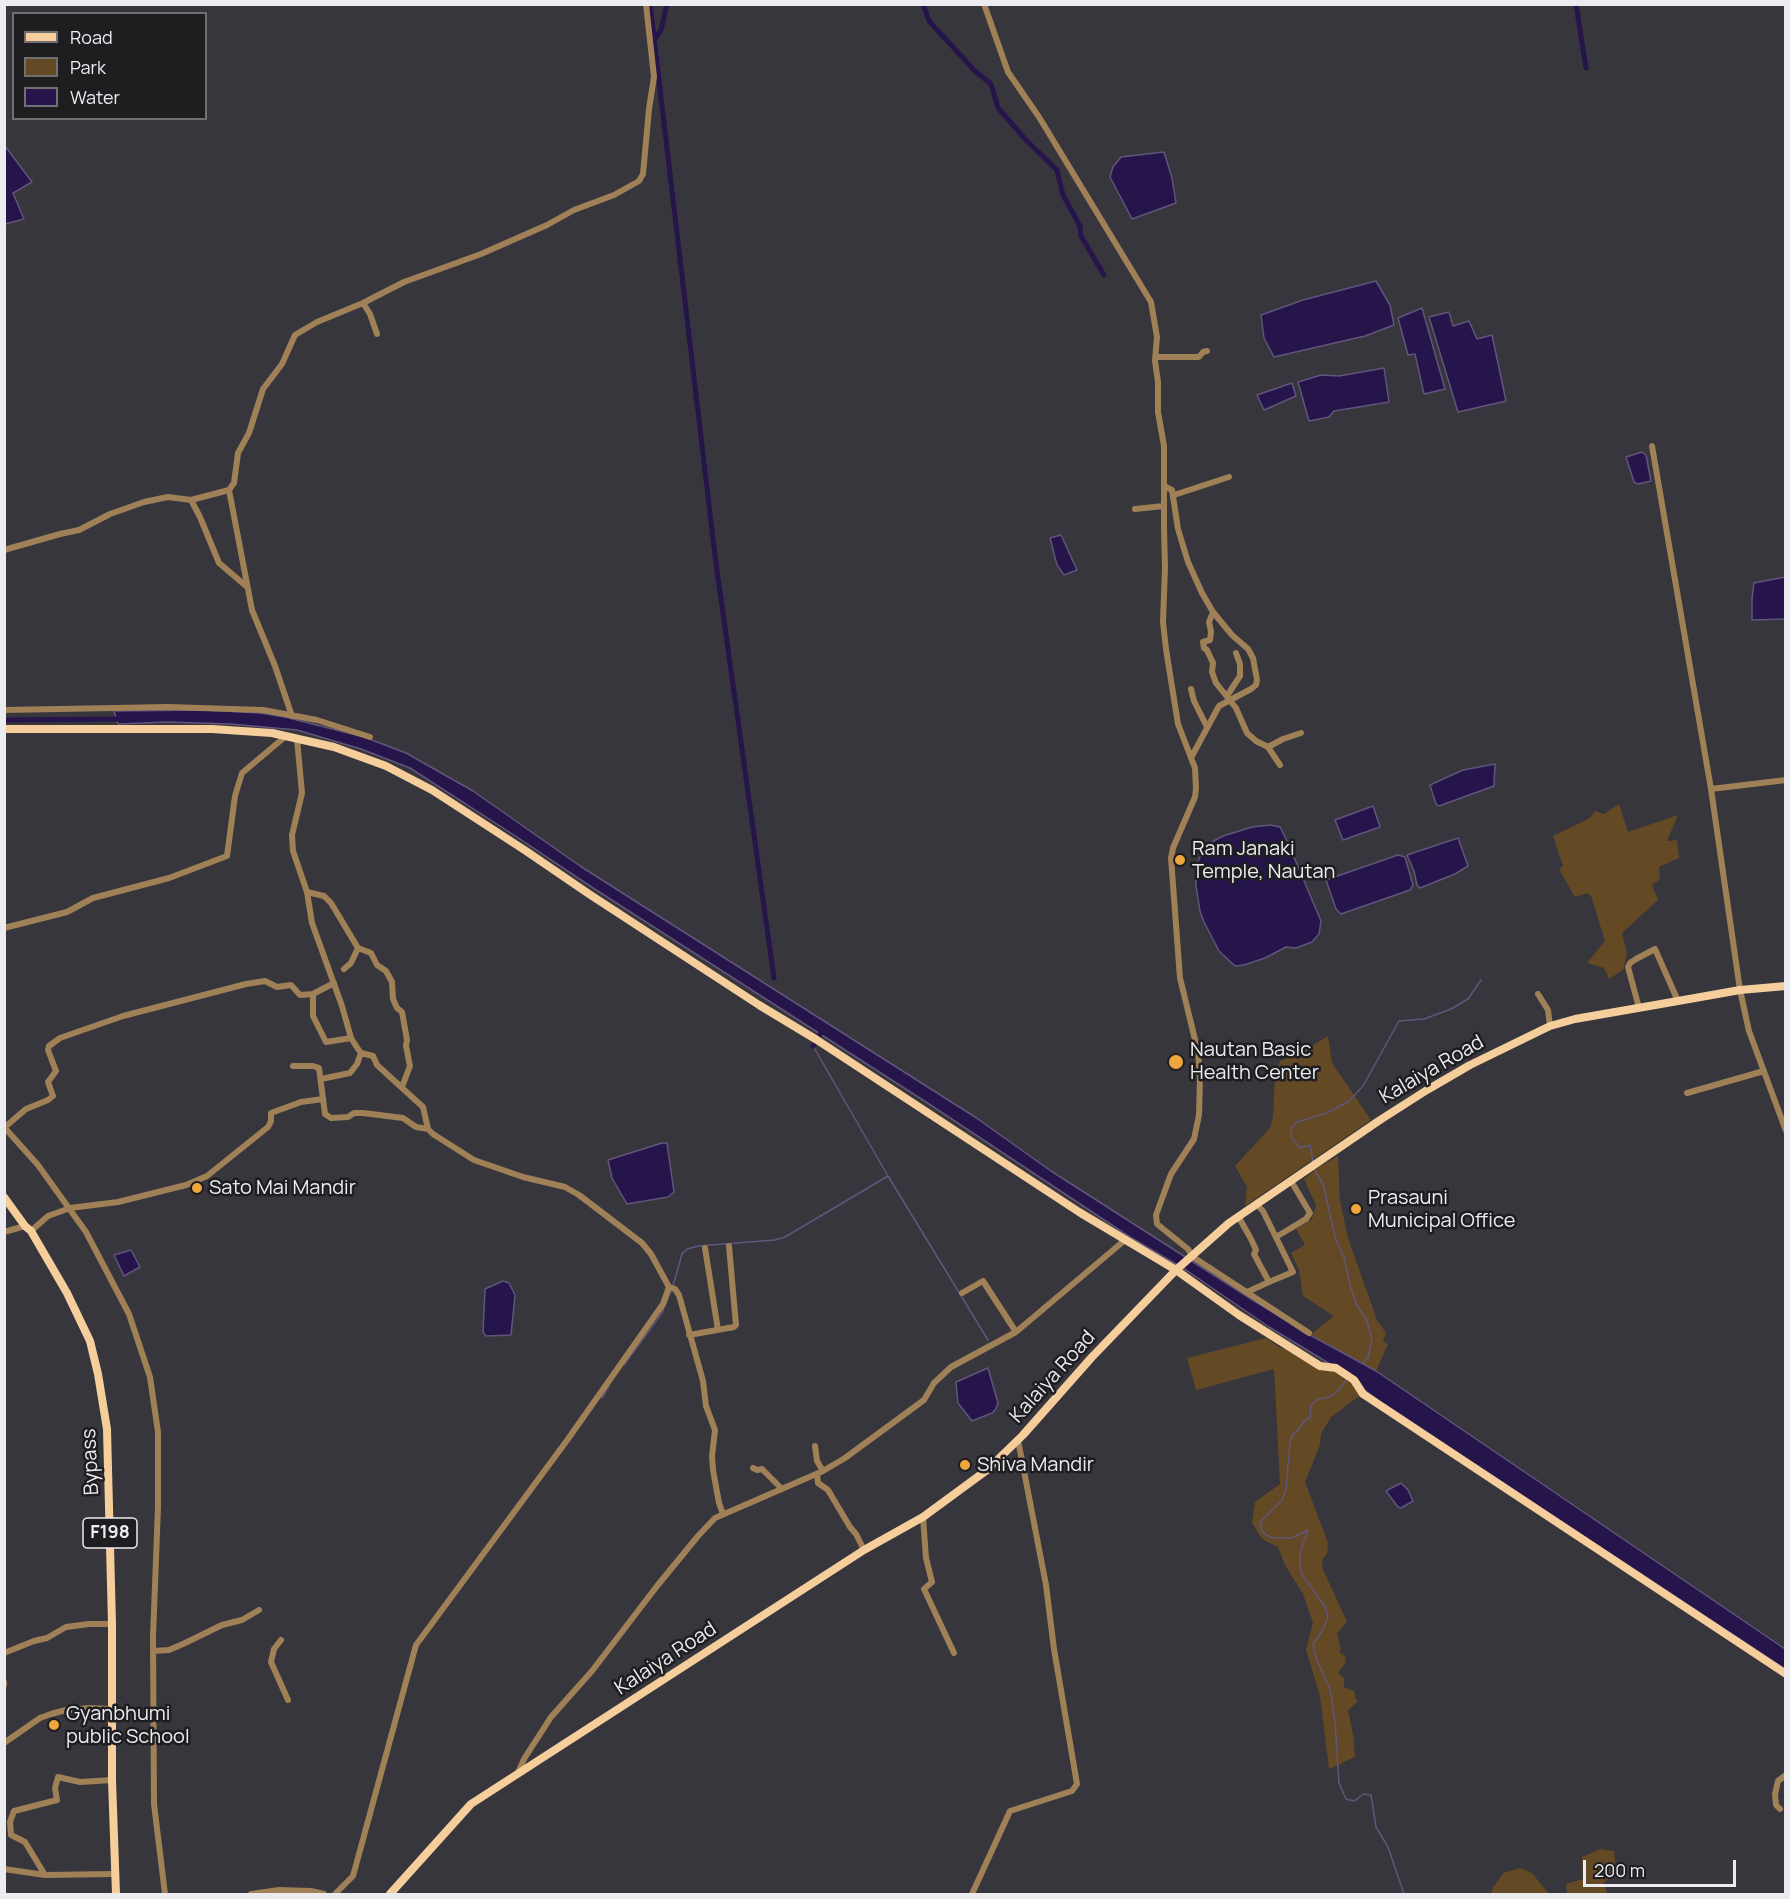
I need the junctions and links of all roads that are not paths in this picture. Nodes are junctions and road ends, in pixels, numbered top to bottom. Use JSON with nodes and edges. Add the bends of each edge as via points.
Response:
{"nodes":[{"id":1,"x":646,"y":4,"type":"edge"},
{"id":2,"x":984,"y":4,"type":"edge"},
{"id":3,"x":363,"y":303,"type":"junction"},
{"id":4,"x":377,"y":334,"type":"dead end"},
{"id":5,"x":1207,"y":351,"type":"dead end"},
{"id":6,"x":1156,"y":357,"type":"junction"},
{"id":7,"x":1652,"y":446,"type":"dead end"},
{"id":8,"x":1229,"y":477,"type":"dead end"},
{"id":9,"x":1164,"y":486,"type":"junction"},
{"id":10,"x":229,"y":490,"type":"junction"},
{"id":11,"x":1174,"y":495,"type":"junction"},
{"id":12,"x":191,"y":500,"type":"junction"},
{"id":13,"x":1164,"y":506,"type":"junction"},
{"id":14,"x":1136,"y":509,"type":"dead end"},
{"id":15,"x":4,"y":550,"type":"edge"},
{"id":16,"x":246,"y":587,"type":"junction"},
{"id":17,"x":1213,"y":612,"type":"junction"},
{"id":18,"x":1236,"y":653,"type":"dead end"},
{"id":19,"x":1191,"y":689,"type":"dead end"},
{"id":20,"x":1228,"y":698,"type":"junction"},
{"id":21,"x":4,"y":710,"type":"edge"},
{"id":22,"x":292,"y":716,"type":"junction"},
{"id":23,"x":1207,"y":727,"type":"junction"},
{"id":24,"x":4,"y":729,"type":"edge"},
{"id":25,"x":1301,"y":733,"type":"dead end"},
{"id":26,"x":286,"y":736,"type":"junction"},
{"id":27,"x":370,"y":737,"type":"dead end"},
{"id":28,"x":297,"y":739,"type":"junction"},
{"id":29,"x":1268,"y":747,"type":"junction"},
{"id":30,"x":1192,"y":756,"type":"junction"},
{"id":31,"x":1280,"y":765,"type":"dead end"},
{"id":32,"x":1785,"y":780,"type":"edge"},
{"id":33,"x":1711,"y":789,"type":"junction"},
{"id":34,"x":307,"y":892,"type":"junction"},
{"id":35,"x":4,"y":928,"type":"edge"},
{"id":36,"x":358,"y":948,"type":"junction"},
{"id":37,"x":344,"y":969,"type":"dead end"},
{"id":38,"x":334,"y":983,"type":"junction"},
{"id":39,"x":1785,"y":986,"type":"edge"},
{"id":40,"x":1740,"y":990,"type":"junction"},
{"id":41,"x":313,"y":994,"type":"junction"},
{"id":42,"x":1538,"y":994,"type":"dead end"},
{"id":43,"x":1678,"y":1001,"type":"junction"},
{"id":44,"x":1639,"y":1008,"type":"junction"},
{"id":45,"x":1550,"y":1026,"type":"junction"},
{"id":46,"x":351,"y":1038,"type":"junction"},
{"id":47,"x":361,"y":1053,"type":"junction"},
{"id":48,"x":293,"y":1066,"type":"dead end"},
{"id":49,"x":1764,"y":1071,"type":"junction"},
{"id":50,"x":321,"y":1079,"type":"junction"},
{"id":51,"x":402,"y":1087,"type":"junction"},
{"id":52,"x":1687,"y":1093,"type":"dead end"},
{"id":53,"x":322,"y":1099,"type":"junction"},
{"id":54,"x":5,"y":1127,"type":"edge"},
{"id":55,"x":428,"y":1129,"type":"junction"},
{"id":56,"x":1785,"y":1131,"type":"edge"},
{"id":57,"x":1291,"y":1181,"type":"junction"},
{"id":58,"x":4,"y":1197,"type":"edge"},
{"id":59,"x":1256,"y":1204,"type":"junction"},
{"id":60,"x":70,"y":1208,"type":"junction"},
{"id":61,"x":1238,"y":1216,"type":"junction"},
{"id":62,"x":28,"y":1228,"type":"junction"},
{"id":63,"x":4,"y":1232,"type":"edge"},
{"id":64,"x":1276,"y":1237,"type":"junction"},
{"id":65,"x":1125,"y":1240,"type":"junction"},
{"id":66,"x":729,"y":1246,"type":"dead end"},
{"id":67,"x":705,"y":1248,"type":"dead end"},
{"id":68,"x":1193,"y":1257,"type":"junction"},
{"id":69,"x":1178,"y":1269,"type":"junction"},
{"id":70,"x":1269,"y":1282,"type":"junction"},
{"id":71,"x":671,"y":1288,"type":"junction"},
{"id":72,"x":1247,"y":1292,"type":"junction"},
{"id":73,"x":962,"y":1293,"type":"dead end"},
{"id":74,"x":718,"y":1330,"type":"junction"},
{"id":75,"x":1016,"y":1332,"type":"junction"},
{"id":76,"x":1309,"y":1333,"type":"dead end"},
{"id":77,"x":689,"y":1335,"type":"junction"},
{"id":78,"x":1018,"y":1440,"type":"junction"},
{"id":79,"x":815,"y":1446,"type":"dead end"},
{"id":80,"x":753,"y":1468,"type":"dead end"},
{"id":81,"x":820,"y":1472,"type":"junction"},
{"id":82,"x":782,"y":1489,"type":"junction"},
{"id":83,"x":723,"y":1514,"type":"junction"},
{"id":84,"x":923,"y":1517,"type":"junction"},
{"id":85,"x":864,"y":1550,"type":"junction"},
{"id":86,"x":259,"y":1610,"type":"dead end"},
{"id":87,"x":112,"y":1624,"type":"junction"},
{"id":88,"x":281,"y":1640,"type":"dead end"},
{"id":89,"x":153,"y":1651,"type":"junction"},
{"id":90,"x":4,"y":1653,"type":"edge"},
{"id":91,"x":954,"y":1653,"type":"dead end"},
{"id":92,"x":1785,"y":1674,"type":"edge"},
{"id":93,"x":288,"y":1700,"type":"dead end"},
{"id":94,"x":112,"y":1709,"type":"junction"},
{"id":95,"x":4,"y":1743,"type":"edge"},
{"id":96,"x":517,"y":1774,"type":"junction"},
{"id":97,"x":1785,"y":1775,"type":"edge"},
{"id":98,"x":112,"y":1779,"type":"junction"},
{"id":99,"x":1780,"y":1809,"type":"dead end"},
{"id":100,"x":4,"y":1869,"type":"edge"},
{"id":101,"x":115,"y":1874,"type":"junction"},
{"id":102,"x":45,"y":1875,"type":"junction"},
{"id":103,"x":116,"y":1894,"type":"edge"},
{"id":104,"x":165,"y":1894,"type":"edge"},
{"id":105,"x":250,"y":1894,"type":"edge"},
{"id":106,"x":324,"y":1894,"type":"edge"},
{"id":107,"x":335,"y":1894,"type":"edge"},
{"id":108,"x":390,"y":1894,"type":"edge"},
{"id":109,"x":972,"y":1894,"type":"edge"}],
"edges":[{"from":1,"to":3,"type":"street","via":[[654,76],[644,174],[639,181],[500,246],[404,282]]},
{"from":2,"to":6,"type":"street","via":[[1008,72],[1151,302]]},
{"from":3,"to":4,"type":"street"},
{"from":3,"to":10,"type":"street","via":[[295,335],[282,364],[263,389],[238,453],[234,483]]},
{"from":5,"to":6,"type":"street","via":[[1200,357]]},
{"from":6,"to":9,"type":"street"},
{"from":7,"to":33,"type":"street"},
{"from":8,"to":11,"type":"street"},
{"from":9,"to":11,"type":"street"},
{"from":9,"to":13,"type":"street"},
{"from":10,"to":12,"type":"street"},
{"from":10,"to":16,"type":"street"},
{"from":11,"to":17,"type":"street","via":[[1183,547]]},
{"from":12,"to":15,"type":"street","via":[[168,496],[144,502],[79,530]]},
{"from":12,"to":16,"type":"street","via":[[219,564]]},
{"from":13,"to":14,"type":"street"},
{"from":13,"to":30,"type":"street","via":[[1166,650],[1178,724]]},
{"from":16,"to":22,"type":"street"},
{"from":17,"to":20,"type":"street","via":[[1209,622],[1212,632],[1210,640],[1203,642],[1204,648],[1213,663],[1216,684]]},
{"from":17,"to":20,"type":"street","via":[[1248,649],[1257,680],[1256,685]]},
{"from":18,"to":20,"type":"street","via":[[1240,676]]},
{"from":19,"to":23,"type":"street"},
{"from":20,"to":23,"type":"street"},
{"from":20,"to":29,"type":"street","via":[[1247,734]]},
{"from":21,"to":22,"type":"street","via":[[232,708]]},
{"from":22,"to":27,"type":"street"},
{"from":23,"to":30,"type":"street"},
{"from":24,"to":26,"type":"main road","via":[[212,729]]},
{"from":25,"to":29,"type":"street"},
{"from":26,"to":28,"type":"main road"},
{"from":26,"to":35,"type":"street","via":[[242,773],[226,856],[169,878],[93,898],[67,912]]},
{"from":28,"to":34,"type":"street","via":[[302,793],[292,835],[293,851]]},
{"from":28,"to":65,"type":"main road","via":[[334,747],[386,766],[432,790]]},
{"from":29,"to":31,"type":"street"},
{"from":30,"to":68,"type":"street","via":[[1195,797],[1178,833],[1172,858],[1180,978],[1198,1052],[1199,1115],[1194,1139],[1171,1174],[1156,1215],[1157,1224]]},
{"from":32,"to":33,"type":"street"},
{"from":33,"to":40,"type":"street"},
{"from":34,"to":36,"type":"street","via":[[324,896],[331,903]]},
{"from":34,"to":38,"type":"street","via":[[312,923]]},
{"from":36,"to":37,"type":"street"},
{"from":36,"to":51,"type":"street","via":[[368,950],[386,971],[392,982],[393,999],[402,1012],[410,1066]]},
{"from":38,"to":41,"type":"street"},
{"from":38,"to":46,"type":"street"},
{"from":39,"to":40,"type":"main road","name":"Kalaiya Road"},
{"from":40,"to":43,"type":"main road","name":"Kalaiya Road"},
{"from":40,"to":49,"type":"street"},
{"from":41,"to":46,"type":"street","via":[[313,1016],[326,1042]]},
{"from":41,"to":54,"type":"street","via":[[300,995],[291,985],[277,987],[265,981],[246,984],[123,1016],[60,1038],[48,1050],[56,1071],[48,1082],[53,1096],[26,1109]]},
{"from":42,"to":45,"type":"street","via":[[1548,1010]]},
{"from":43,"to":44,"type":"main road","name":"Kalaiya Road"},
{"from":43,"to":44,"type":"street","via":[[1655,949],[1636,958],[1628,967]]},
{"from":44,"to":45,"type":"main road","name":"Kalaiya Road"},
{"from":45,"to":57,"type":"main road","name":"Kalaiya Road","via":[[1427,1089]]},
{"from":46,"to":47,"type":"street"},
{"from":47,"to":50,"type":"street","via":[[350,1073]]},
{"from":47,"to":51,"type":"street","via":[[373,1056],[377,1065]]},
{"from":48,"to":50,"type":"street","via":[[319,1068]]},
{"from":49,"to":52,"type":"street"},
{"from":49,"to":56,"type":"street"},
{"from":50,"to":53,"type":"street"},
{"from":51,"to":55,"type":"street","via":[[423,1107]]},
{"from":53,"to":55,"type":"street","via":[[325,1114],[331,1118],[363,1113],[403,1118],[416,1127]]},
{"from":53,"to":60,"type":"street","via":[[271,1113],[268,1127],[207,1176],[118,1202]]},
{"from":54,"to":60,"type":"street"},
{"from":55,"to":71,"type":"street","via":[[474,1160],[579,1195],[642,1243]]},
{"from":57,"to":59,"type":"main road","name":"Kalaiya Road"},
{"from":57,"to":64,"type":"street","via":[[1310,1213]]},
{"from":58,"to":62,"type":"main road","name":"Bypass","number":"F198"},
{"from":59,"to":61,"type":"main road","name":"Kalaiya Road"},
{"from":59,"to":64,"type":"street"},
{"from":60,"to":62,"type":"street"},
{"from":60,"to":89,"type":"street","via":[[129,1314],[150,1377],[158,1432]]},
{"from":61,"to":68,"type":"main road","name":"Kalaiya Road"},
{"from":61,"to":70,"type":"street"},
{"from":62,"to":63,"type":"street"},
{"from":62,"to":87,"type":"main road","name":"Bypass","number":"F198","via":[[67,1293],[90,1341],[98,1374],[107,1429]]},
{"from":64,"to":70,"type":"street","via":[[1293,1272]]},
{"from":65,"to":69,"type":"main road"},
{"from":65,"to":75,"type":"street"},
{"from":66,"to":74,"type":"street","via":[[736,1325]]},
{"from":67,"to":74,"type":"street"},
{"from":68,"to":69,"type":"main road","name":"Kalaiya Road"},
{"from":68,"to":72,"type":"street"},
{"from":69,"to":78,"type":"main road","name":"Kalaiya Road"},
{"from":69,"to":92,"type":"main road","via":[[1239,1315],[1320,1366],[1336,1368],[1354,1380],[1364,1394]]},
{"from":70,"to":72,"type":"street"},
{"from":71,"to":77,"type":"street","via":[[679,1295]]},
{"from":71,"to":107,"type":"street","via":[[568,1439],[416,1645],[353,1876]]},
{"from":72,"to":76,"type":"street"},
{"from":73,"to":75,"type":"street","via":[[984,1281]]},
{"from":74,"to":77,"type":"street"},
{"from":75,"to":81,"type":"street","via":[[951,1368],[934,1383],[924,1400]]},
{"from":77,"to":83,"type":"street","via":[[715,1430],[713,1470]]},
{"from":78,"to":84,"type":"main road","name":"Kalaiya Road","via":[[987,1470]]},
{"from":78,"to":109,"type":"street","via":[[1046,1585],[1077,1784],[1072,1791],[1010,1810]]},
{"from":79,"to":81,"type":"street"},
{"from":80,"to":82,"type":"street","via":[[762,1468]]},
{"from":81,"to":82,"type":"street"},
{"from":81,"to":85,"type":"street","via":[[819,1483],[828,1490]]},
{"from":82,"to":83,"type":"street"},
{"from":83,"to":96,"type":"street","via":[[698,1536],[551,1717]]},
{"from":84,"to":85,"type":"main road","name":"Kalaiya Road"},
{"from":84,"to":91,"type":"street","via":[[932,1582],[924,1589]]},
{"from":85,"to":96,"type":"main road","name":"Kalaiya Road"},
{"from":86,"to":89,"type":"street","via":[[170,1650]]},
{"from":87,"to":90,"type":"street","via":[[66,1628]]},
{"from":87,"to":94,"type":"main road","name":"Bypass","number":"F198"},
{"from":88,"to":93,"type":"street","via":[[271,1662]]},
{"from":89,"to":104,"type":"street","via":[[154,1804]]},
{"from":94,"to":95,"type":"street","via":[[51,1714]]},
{"from":94,"to":98,"type":"main road","name":"Bypass","number":"F198"},
{"from":96,"to":108,"type":"main road","name":"Kalaiya Road","via":[[471,1804]]},
{"from":97,"to":99,"type":"street","via":[[1778,1781],[1774,1794]]},
{"from":98,"to":101,"type":"main road","name":"Bypass","number":"F198"},
{"from":98,"to":102,"type":"street","via":[[80,1782],[58,1777],[57,1800],[14,1811],[11,1835],[24,1842]]},
{"from":100,"to":102,"type":"street"},
{"from":101,"to":102,"type":"street"},
{"from":101,"to":103,"type":"main road","name":"Bypass","number":"F198"},
{"from":105,"to":106,"type":"street","via":[[279,1890]]}]}
